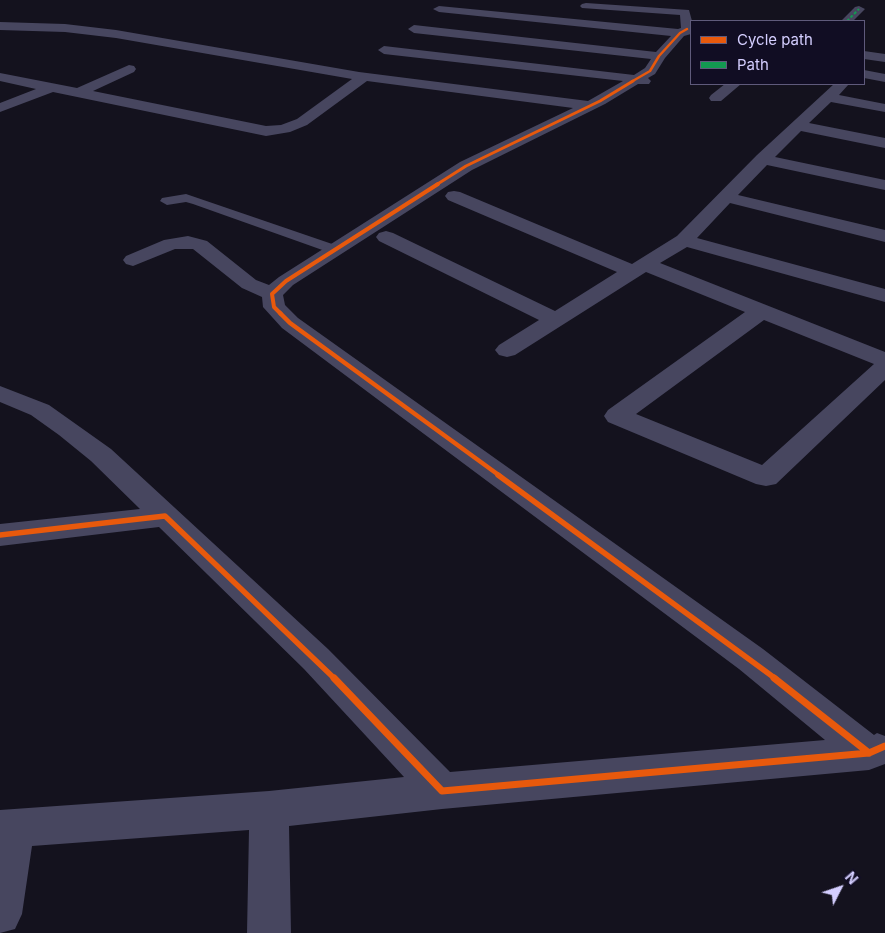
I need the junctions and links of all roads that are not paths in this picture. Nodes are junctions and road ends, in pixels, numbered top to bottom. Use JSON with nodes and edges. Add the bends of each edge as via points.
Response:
{"nodes":[{"id":1,"x":676,"y":0,"type":"edge"},
{"id":2,"x":607,"y":4,"type":"edge"},
{"id":3,"x":579,"y":6,"type":"dead end"},
{"id":4,"x":859,"y":8,"type":"dead end"},
{"id":5,"x":439,"y":9,"type":"dead end"},
{"id":6,"x":848,"y":20,"type":"edge"},
{"id":7,"x":0,"y":26,"type":"edge"},
{"id":8,"x":686,"y":26,"type":"edge"},
{"id":9,"x":414,"y":29,"type":"dead end"},
{"id":10,"x":384,"y":50,"type":"dead end"},
{"id":11,"x":659,"y":56,"type":"junction"},
{"id":12,"x":866,"y":58,"type":"edge"},
{"id":13,"x":885,"y":58,"type":"edge"},
{"id":14,"x":129,"y":69,"type":"dead end"},
{"id":15,"x":865,"y":74,"type":"edge"},
{"id":16,"x":0,"y":77,"type":"edge"},
{"id":17,"x":364,"y":77,"type":"junction"},
{"id":18,"x":885,"y":78,"type":"edge"},
{"id":19,"x":646,"y":82,"type":"junction"},
{"id":20,"x":733,"y":85,"type":"edge"},
{"id":21,"x":841,"y":85,"type":"edge"},
{"id":22,"x":53,"y":87,"type":"junction"},
{"id":23,"x":80,"y":92,"type":"junction"},
{"id":24,"x":828,"y":97,"type":"junction"},
{"id":25,"x":716,"y":98,"type":"dead end"},
{"id":26,"x":590,"y":106,"type":"junction"},
{"id":27,"x":0,"y":108,"type":"edge"},
{"id":28,"x":885,"y":108,"type":"edge"},
{"id":29,"x":798,"y":126,"type":"junction"},
{"id":30,"x":885,"y":143,"type":"edge"},
{"id":31,"x":763,"y":159,"type":"junction"},
{"id":32,"x":885,"y":185,"type":"edge"},
{"id":33,"x":454,"y":196,"type":"dead end"},
{"id":34,"x":726,"y":197,"type":"junction"},
{"id":35,"x":167,"y":201,"type":"dead end"},
{"id":36,"x":885,"y":236,"type":"edge"},
{"id":37,"x":386,"y":237,"type":"dead end"},
{"id":38,"x":684,"y":240,"type":"junction"},
{"id":39,"x":333,"y":249,"type":"junction"},
{"id":40,"x":133,"y":260,"type":"dead end"},
{"id":41,"x":640,"y":268,"type":"junction"},
{"id":42,"x":272,"y":294,"type":"junction"},
{"id":43,"x":885,"y":296,"type":"edge"},
{"id":44,"x":761,"y":310,"type":"junction"},
{"id":45,"x":556,"y":320,"type":"junction"},
{"id":46,"x":507,"y":350,"type":"dead end"},
{"id":47,"x":885,"y":360,"type":"edge"},
{"id":48,"x":885,"y":366,"type":"edge"},
{"id":49,"x":0,"y":394,"type":"edge"},
{"id":50,"x":165,"y":516,"type":"junction"},
{"id":51,"x":0,"y":535,"type":"edge"},
{"id":52,"x":877,"y":750,"type":"edge"},
{"id":53,"x":442,"y":791,"type":"junction"},
{"id":54,"x":269,"y":810,"type":"junction"},
{"id":55,"x":7,"y":828,"type":"edge"},
{"id":56,"x":0,"y":914,"type":"edge"},
{"id":57,"x":268,"y":933,"type":"edge"}],
"edges":[{"from":1,"to":8,"type":"street"},
{"from":2,"to":3,"type":"street"},
{"from":2,"to":8,"type":"street"},
{"from":4,"to":6,"type":"street"},
{"from":5,"to":8,"type":"street"},
{"from":7,"to":17,"type":"street","via":[[116,34]]},
{"from":8,"to":11,"type":"street"},
{"from":9,"to":11,"type":"street"},
{"from":10,"to":19,"type":"street"},
{"from":11,"to":19,"type":"street"},
{"from":12,"to":13,"type":"street"},
{"from":14,"to":23,"type":"street"},
{"from":15,"to":18,"type":"street"},
{"from":16,"to":22,"type":"street"},
{"from":17,"to":23,"type":"street","via":[[302,122],[276,131]]},
{"from":17,"to":26,"type":"street"},
{"from":19,"to":26,"type":"street"},
{"from":20,"to":25,"type":"street"},
{"from":21,"to":24,"type":"street"},
{"from":22,"to":23,"type":"street"},
{"from":22,"to":27,"type":"street"},
{"from":24,"to":28,"type":"street"},
{"from":24,"to":29,"type":"street"},
{"from":26,"to":39,"type":"street","via":[[466,166]]},
{"from":29,"to":30,"type":"street"},
{"from":29,"to":31,"type":"street"},
{"from":31,"to":32,"type":"street"},
{"from":31,"to":34,"type":"street"},
{"from":33,"to":41,"type":"street"},
{"from":34,"to":36,"type":"street"},
{"from":34,"to":38,"type":"street"},
{"from":35,"to":39,"type":"lane","via":[[186,198],[198,201]]},
{"from":37,"to":45,"type":"street"},
{"from":38,"to":41,"type":"street"},
{"from":38,"to":43,"type":"street"},
{"from":39,"to":42,"type":"street"},
{"from":40,"to":42,"type":"street","via":[[171,244],[194,243],[249,284]]},
{"from":41,"to":44,"type":"street"},
{"from":41,"to":45,"type":"street"},
{"from":42,"to":52,"type":"street","via":[[274,307],[290,323]]},
{"from":44,"to":47,"type":"street"},
{"from":44,"to":48,"type":"street","via":[[617,416],[766,477]]},
{"from":45,"to":46,"type":"street"},
{"from":49,"to":50,"type":"street","via":[[40,410],[68,428],[102,455]]},
{"from":50,"to":51,"type":"street"},
{"from":50,"to":53,"type":"street","via":[[316,659]]},
{"from":52,"to":53,"type":"street"},
{"from":53,"to":54,"type":"street"},
{"from":54,"to":55,"type":"street"},
{"from":54,"to":57,"type":"street"},
{"from":55,"to":56,"type":"street"}]}
